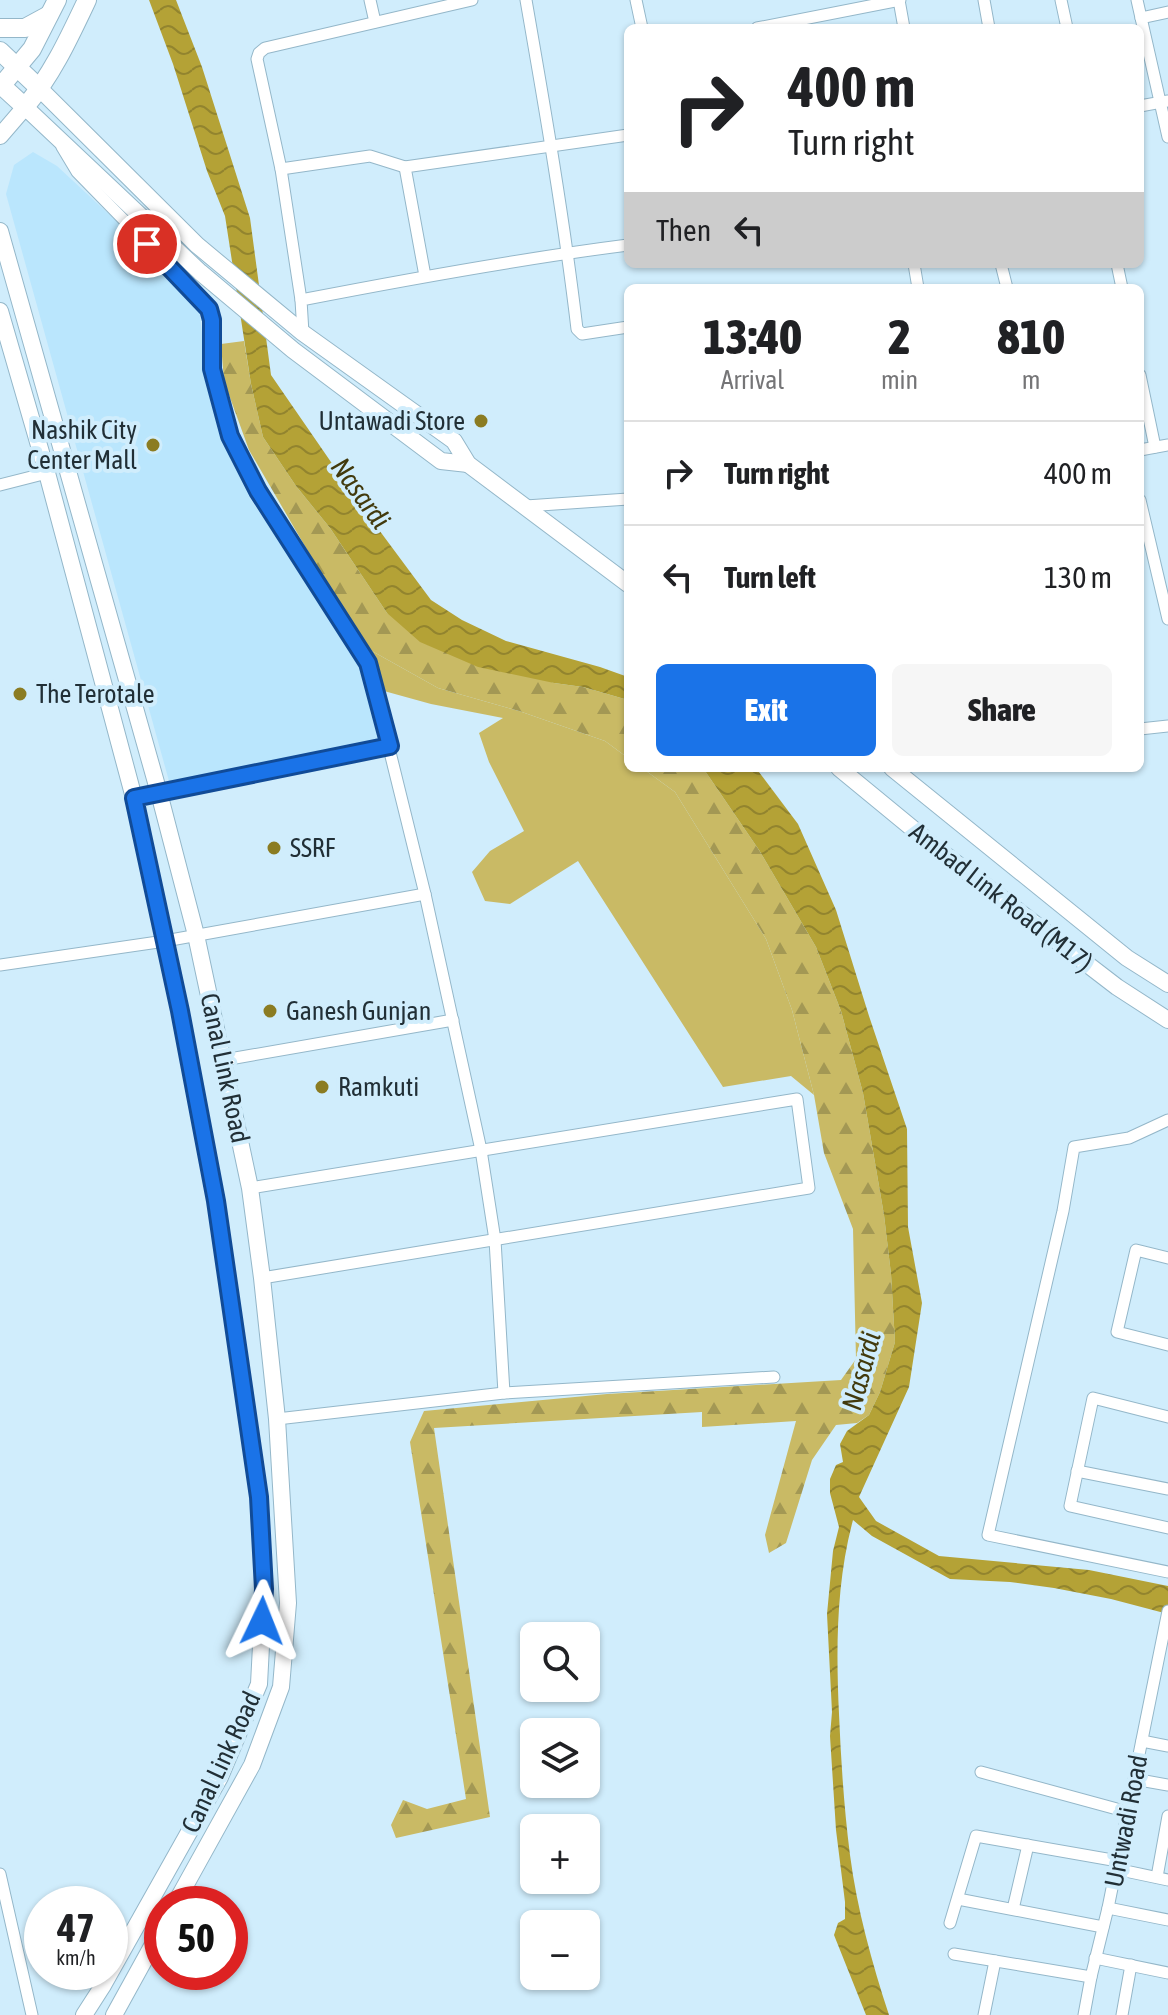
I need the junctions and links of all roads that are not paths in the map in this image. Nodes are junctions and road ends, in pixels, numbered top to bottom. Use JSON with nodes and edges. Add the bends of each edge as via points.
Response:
{"nodes":[{"id":1,"x":87,"y":0,"type":"edge"},
{"id":2,"x":370,"y":0,"type":"edge"},
{"id":3,"x":472,"y":0,"type":"edge"},
{"id":4,"x":526,"y":0,"type":"edge"},
{"id":5,"x":636,"y":0,"type":"edge"},
{"id":6,"x":899,"y":0,"type":"edge"},
{"id":7,"x":984,"y":0,"type":"edge"},
{"id":8,"x":1061,"y":0,"type":"edge"},
{"id":9,"x":1137,"y":0,"type":"edge"},
{"id":10,"x":53,"y":8,"type":"edge"},
{"id":11,"x":1168,"y":12,"type":"edge"},
{"id":12,"x":1141,"y":18,"type":"junction"},
{"id":13,"x":375,"y":22,"type":"junction"},
{"id":14,"x":641,"y":24,"type":"edge"},
{"id":15,"x":777,"y":24,"type":"edge"},
{"id":16,"x":903,"y":24,"type":"edge"},
{"id":17,"x":988,"y":24,"type":"edge"},
{"id":18,"x":1066,"y":24,"type":"edge"},
{"id":19,"x":1143,"y":24,"type":"edge"},
{"id":20,"x":0,"y":28,"type":"edge"},
{"id":21,"x":1144,"y":29,"type":"edge"},
{"id":22,"x":0,"y":51,"type":"edge"},
{"id":23,"x":17,"y":67,"type":"junction"},
{"id":24,"x":1,"y":85,"type":"edge"},
{"id":25,"x":40,"y":89,"type":"junction"},
{"id":26,"x":1164,"y":102,"type":"edge"},
{"id":27,"x":1144,"y":105,"type":"edge"},
{"id":28,"x":25,"y":107,"type":"junction"},
{"id":29,"x":0,"y":136,"type":"edge"},
{"id":30,"x":624,"y":136,"type":"edge"},
{"id":31,"x":1168,"y":137,"type":"edge"},
{"id":32,"x":552,"y":145,"type":"junction"},
{"id":33,"x":405,"y":167,"type":"junction"},
{"id":34,"x":281,"y":169,"type":"junction"},
{"id":35,"x":94,"y":181,"type":"junction"},
{"id":36,"x":0,"y":231,"type":"edge"},
{"id":37,"x":624,"y":246,"type":"edge"},
{"id":38,"x":568,"y":253,"type":"junction"},
{"id":39,"x":425,"y":276,"type":"junction"},
{"id":40,"x":301,"y":300,"type":"junction"},
{"id":41,"x":0,"y":311,"type":"edge"},
{"id":42,"x":624,"y":328,"type":"edge"},
{"id":43,"x":303,"y":333,"type":"junction"},
{"id":44,"x":1144,"y":394,"type":"edge"},
{"id":45,"x":1168,"y":445,"type":"edge"},
{"id":46,"x":1155,"y":447,"type":"junction"},
{"id":47,"x":1144,"y":449,"type":"edge"},
{"id":48,"x":468,"y":464,"type":"junction"},
{"id":49,"x":47,"y":473,"type":"junction"},
{"id":50,"x":0,"y":485,"type":"edge"},
{"id":51,"x":624,"y":499,"type":"edge"},
{"id":52,"x":526,"y":506,"type":"junction"},
{"id":53,"x":1144,"y":517,"type":"edge"},
{"id":54,"x":624,"y":581,"type":"edge"},
{"id":55,"x":1168,"y":619,"type":"edge"},
{"id":56,"x":1168,"y":726,"type":"edge"},
{"id":57,"x":1144,"y":729,"type":"edge"},
{"id":58,"x":390,"y":746,"type":"junction"},
{"id":59,"x":844,"y":772,"type":"edge"},
{"id":60,"x":897,"y":772,"type":"edge"},
{"id":61,"x":159,"y":793,"type":"junction"},
{"id":62,"x":134,"y":798,"type":"junction"},
{"id":63,"x":425,"y":894,"type":"junction"},
{"id":64,"x":196,"y":935,"type":"junction"},
{"id":65,"x":165,"y":941,"type":"junction"},
{"id":66,"x":0,"y":965,"type":"edge"},
{"id":67,"x":1168,"y":984,"type":"edge"},
{"id":68,"x":453,"y":1020,"type":"junction"},
{"id":69,"x":1168,"y":1020,"type":"edge"},
{"id":70,"x":224,"y":1060,"type":"junction"},
{"id":71,"x":1168,"y":1120,"type":"edge"},
{"id":72,"x":481,"y":1150,"type":"junction"},
{"id":73,"x":250,"y":1188,"type":"junction"},
{"id":74,"x":495,"y":1240,"type":"junction"},
{"id":75,"x":1168,"y":1258,"type":"edge"},
{"id":76,"x":262,"y":1278,"type":"junction"},
{"id":77,"x":1168,"y":1345,"type":"edge"},
{"id":78,"x":774,"y":1377,"type":"dead end"},
{"id":79,"x":504,"y":1393,"type":"junction"},
{"id":80,"x":1168,"y":1417,"type":"edge"},
{"id":81,"x":277,"y":1419,"type":"junction"},
{"id":82,"x":1077,"y":1471,"type":"junction"},
{"id":83,"x":1168,"y":1489,"type":"edge"},
{"id":84,"x":1168,"y":1528,"type":"edge"},
{"id":85,"x":1168,"y":1572,"type":"edge"},
{"id":86,"x":1168,"y":1611,"type":"edge"},
{"id":87,"x":1165,"y":1649,"type":"edge"},
{"id":88,"x":1142,"y":1741,"type":"junction"},
{"id":89,"x":1168,"y":1746,"type":"edge"},
{"id":90,"x":981,"y":1772,"type":"dead end"},
{"id":91,"x":1134,"y":1779,"type":"junction"},
{"id":92,"x":1168,"y":1785,"type":"edge"},
{"id":93,"x":1128,"y":1812,"type":"junction"},
{"id":94,"x":1168,"y":1816,"type":"edge"},
{"id":95,"x":1028,"y":1845,"type":"junction"},
{"id":96,"x":1117,"y":1865,"type":"junction"},
{"id":97,"x":0,"y":1874,"type":"edge"},
{"id":98,"x":1162,"y":1878,"type":"edge"},
{"id":99,"x":185,"y":1886,"type":"edge"},
{"id":100,"x":958,"y":1899,"type":"junction"},
{"id":101,"x":1108,"y":1908,"type":"junction"},
{"id":102,"x":1013,"y":1909,"type":"junction"},
{"id":103,"x":1168,"y":1920,"type":"edge"},
{"id":104,"x":950,"y":1923,"type":"dead end"},
{"id":105,"x":1103,"y":1927,"type":"junction"},
{"id":106,"x":954,"y":1954,"type":"dead end"},
{"id":107,"x":1095,"y":1958,"type":"junction"},
{"id":108,"x":144,"y":1961,"type":"edge"},
{"id":109,"x":995,"y":1961,"type":"junction"},
{"id":110,"x":1131,"y":1965,"type":"junction"},
{"id":111,"x":1168,"y":1973,"type":"edge"},
{"id":112,"x":1091,"y":1977,"type":"junction"},
{"id":113,"x":32,"y":2015,"type":"edge"},
{"id":114,"x":84,"y":2015,"type":"edge"},
{"id":115,"x":114,"y":2015,"type":"edge"},
{"id":116,"x":984,"y":2015,"type":"edge"},
{"id":117,"x":1084,"y":2015,"type":"edge"},
{"id":118,"x":1122,"y":2015,"type":"edge"}],
"edges":[{"from":1,"to":25,"type":"main road"},
{"from":2,"to":13,"type":"street"},
{"from":3,"to":13,"type":"street"},
{"from":4,"to":32,"type":"street"},
{"from":5,"to":14,"type":"street"},
{"from":6,"to":15,"type":"street"},
{"from":6,"to":16,"type":"street"},
{"from":7,"to":17,"type":"street"},
{"from":8,"to":18,"type":"street"},
{"from":9,"to":12,"type":"street"},
{"from":10,"to":20,"type":"main road","via":[[25,28]]},
{"from":10,"to":23,"type":"main road"},
{"from":11,"to":12,"type":"street"},
{"from":12,"to":19,"type":"street"},
{"from":13,"to":34,"type":"street","via":[[259,53]]},
{"from":21,"to":26,"type":"street"},
{"from":22,"to":23,"type":"main road"},
{"from":23,"to":24,"type":"main road"},
{"from":23,"to":25,"type":"main road"},
{"from":24,"to":28,"type":"main road"},
{"from":25,"to":28,"type":"main road"},
{"from":25,"to":43,"type":"main road","via":[[197,245]]},
{"from":26,"to":27,"type":"street"},
{"from":26,"to":31,"type":"street"},
{"from":28,"to":29,"type":"main road"},
{"from":28,"to":35,"type":"main road"},
{"from":30,"to":32,"type":"street"},
{"from":32,"to":33,"type":"street"},
{"from":32,"to":38,"type":"street"},
{"from":33,"to":34,"type":"street","via":[[370,156]]},
{"from":33,"to":39,"type":"street"},
{"from":34,"to":40,"type":"street"},
{"from":35,"to":48,"type":"main road","via":[[293,350],[441,461]]},
{"from":35,"to":58,"type":"street","via":[[209,309],[212,369],[230,436],[258,491],[368,663]]},
{"from":36,"to":61,"type":"main road","name":"Canal Link Road"},
{"from":37,"to":38,"type":"street"},
{"from":38,"to":39,"type":"street"},
{"from":38,"to":42,"type":"street","via":[[579,332]]},
{"from":39,"to":40,"type":"street"},
{"from":40,"to":43,"type":"street"},
{"from":41,"to":49,"type":"main road","name":"Canal Link Road"},
{"from":43,"to":48,"type":"main road","via":[[454,441]]},
{"from":44,"to":46,"type":"street"},
{"from":45,"to":46,"type":"street"},
{"from":46,"to":47,"type":"street"},
{"from":48,"to":52,"type":"main road"},
{"from":49,"to":50,"type":"street"},
{"from":49,"to":62,"type":"main road","name":"Canal Link Road"},
{"from":51,"to":52,"type":"street"},
{"from":52,"to":54,"type":"main road"},
{"from":53,"to":55,"type":"street"},
{"from":56,"to":57,"type":"street"},
{"from":58,"to":61,"type":"street"},
{"from":58,"to":63,"type":"street"},
{"from":59,"to":69,"type":"main road","name":"Ambad Link Road (M17)","via":[[1117,987]]},
{"from":60,"to":67,"type":"main road","via":[[1127,958]]},
{"from":61,"to":62,"type":"street"},
{"from":61,"to":64,"type":"main road","name":"Canal Link Road"},
{"from":62,"to":65,"type":"main road","name":"Canal Link Road"},
{"from":63,"to":64,"type":"street"},
{"from":63,"to":68,"type":"street"},
{"from":64,"to":65,"type":"street"},
{"from":64,"to":70,"type":"main road","name":"Canal Link Road"},
{"from":65,"to":66,"type":"street"},
{"from":65,"to":114,"type":"main road","name":"Canal Link Road","via":[[216,1201],[259,1497],[264,1589],[259,1684],[220,1777]]},
{"from":68,"to":70,"type":"street"},
{"from":68,"to":72,"type":"street"},
{"from":70,"to":73,"type":"main road","name":"Canal Link Road"},
{"from":71,"to":85,"type":"street","via":[[1129,1138],[1074,1147],[988,1535]]},
{"from":72,"to":73,"type":"street"},
{"from":72,"to":74,"type":"street"},
{"from":72,"to":74,"type":"street","via":[[797,1099],[809,1188]]},
{"from":73,"to":76,"type":"main road","name":"Canal Link Road"},
{"from":74,"to":76,"type":"street"},
{"from":74,"to":79,"type":"street"},
{"from":75,"to":77,"type":"street","via":[[1136,1250],[1117,1332]]},
{"from":76,"to":81,"type":"main road","name":"Canal Link Road"},
{"from":78,"to":79,"type":"street"},
{"from":79,"to":81,"type":"street"},
{"from":80,"to":82,"type":"street","via":[[1093,1398]]},
{"from":81,"to":99,"type":"main road","name":"Canal Link Road","via":[[288,1603],[281,1687],[252,1765]]},
{"from":82,"to":83,"type":"street"},
{"from":82,"to":84,"type":"street","via":[[1070,1506]]},
{"from":86,"to":87,"type":"street","name":"Untwadi Road"},
{"from":87,"to":88,"type":"street","name":"Untwadi Road"},
{"from":88,"to":89,"type":"street"},
{"from":88,"to":91,"type":"street","name":"Untwadi Road"},
{"from":90,"to":93,"type":"street"},
{"from":91,"to":92,"type":"street"},
{"from":91,"to":93,"type":"street","name":"Untwadi Road"},
{"from":93,"to":96,"type":"street","name":"Untwadi Road"},
{"from":94,"to":98,"type":"street"},
{"from":95,"to":96,"type":"street"},
{"from":95,"to":100,"type":"street","via":[[976,1836]]},
{"from":95,"to":102,"type":"street"},
{"from":96,"to":98,"type":"street"},
{"from":96,"to":101,"type":"street","name":"Untwadi Road"},
{"from":97,"to":113,"type":"street"},
{"from":100,"to":102,"type":"street"},
{"from":100,"to":104,"type":"street"},
{"from":101,"to":103,"type":"street"},
{"from":101,"to":105,"type":"street","name":"Untwadi Road"},
{"from":102,"to":105,"type":"street"},
{"from":105,"to":107,"type":"street","name":"Untwadi Road"},
{"from":106,"to":109,"type":"street"},
{"from":107,"to":110,"type":"street"},
{"from":107,"to":112,"type":"street","name":"Untwadi Road"},
{"from":108,"to":115,"type":"main road"},
{"from":109,"to":112,"type":"street"},
{"from":109,"to":116,"type":"street"},
{"from":110,"to":111,"type":"street"},
{"from":110,"to":118,"type":"street"},
{"from":112,"to":117,"type":"street","name":"Untwadi Road"}]}
